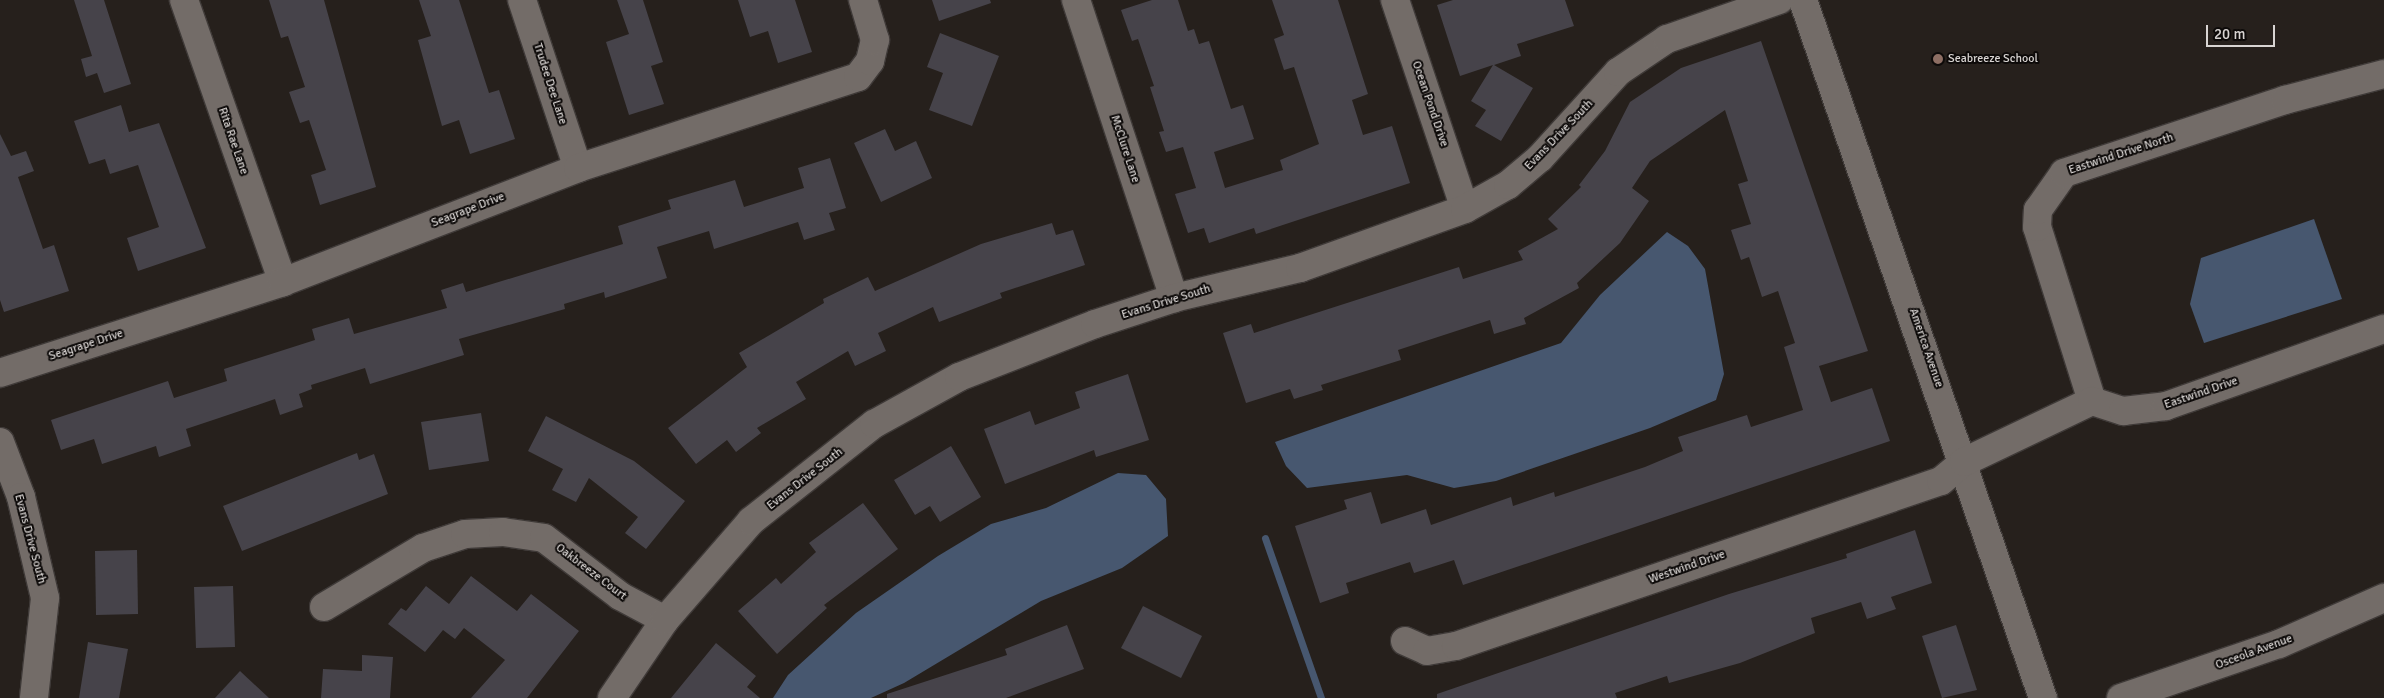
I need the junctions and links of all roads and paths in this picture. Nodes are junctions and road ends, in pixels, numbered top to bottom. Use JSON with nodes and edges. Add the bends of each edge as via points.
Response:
{"nodes":[{"id":1,"x":184,"y":0,"type":"edge"},
{"id":2,"x":522,"y":0,"type":"edge"},
{"id":3,"x":863,"y":0,"type":"edge"},
{"id":4,"x":1076,"y":0,"type":"edge"},
{"id":5,"x":1395,"y":0,"type":"edge"},
{"id":6,"x":1780,"y":0,"type":"edge"},
{"id":7,"x":1803,"y":0,"type":"edge"},
{"id":8,"x":2384,"y":74,"type":"edge"},
{"id":9,"x":578,"y":168,"type":"junction"},
{"id":10,"x":1465,"y":209,"type":"junction"},
{"id":11,"x":283,"y":282,"type":"junction"},
{"id":12,"x":1174,"y":298,"type":"junction"},
{"id":13,"x":2384,"y":328,"type":"edge"},
{"id":14,"x":0,"y":373,"type":"edge"},
{"id":15,"x":2092,"y":402,"type":"junction"},
{"id":16,"x":0,"y":442,"type":"edge"},
{"id":17,"x":1964,"y":462,"type":"junction"},
{"id":18,"x":2384,"y":598,"type":"edge"},
{"id":19,"x":324,"y":607,"type":"dead end"},
{"id":20,"x":665,"y":620,"type":"junction"},
{"id":21,"x":1405,"y":641,"type":"dead end"},
{"id":22,"x":34,"y":698,"type":"edge"},
{"id":23,"x":612,"y":698,"type":"edge"},
{"id":24,"x":2043,"y":698,"type":"edge"},
{"id":25,"x":2120,"y":698,"type":"edge"}],
"edges":[{"from":1,"to":11,"type":"street","name":"Rita Rae Lane"},
{"from":2,"to":9,"type":"street","name":"Trudee Dee Lane"},
{"from":3,"to":9,"type":"street","name":"Seagrape Drive","via":[[875,40],[870,61],[858,77]]},
{"from":4,"to":12,"type":"street","name":"McClure Lane"},
{"from":5,"to":10,"type":"street","name":"Ocean Pond Drive"},
{"from":6,"to":10,"type":"street","name":"Evans Drive South","via":[[1667,39],[1618,72],[1540,158],[1508,185]]},
{"from":7,"to":17,"type":"street","name":"America Avenue"},
{"from":8,"to":15,"type":"street","name":"Eastwind Drive North","via":[[2347,80],[2064,173],[2038,210],[2037,227]]},
{"from":9,"to":11,"type":"street","name":"Seagrape Drive"},
{"from":10,"to":12,"type":"street","name":"Evans Drive South","via":[[1300,268]]},
{"from":11,"to":14,"type":"street","name":"Seagrape Drive"},
{"from":12,"to":20,"type":"street","name":"Evans Drive South","via":[[959,377],[874,424],[751,521]]},
{"from":13,"to":15,"type":"street","name":"Eastwind Drive","via":[[2166,406],[2123,410]]},
{"from":15,"to":17,"type":"street"},
{"from":16,"to":22,"type":"street","name":"Evans Drive South","via":[[20,497],[45,598]]},
{"from":17,"to":21,"type":"street","name":"Westwind Drive","via":[[1941,481],[1456,646],[1427,651]]},
{"from":17,"to":24,"type":"street","name":"America Avenue"},
{"from":18,"to":25,"type":"street","name":"Osceola Avenue","via":[[2279,644]]},
{"from":19,"to":20,"type":"street","name":"Oakbreeze Court","via":[[424,548],[465,534],[503,532],[544,538],[620,596]]},
{"from":20,"to":23,"type":"street","name":"Evans Drive South"}]}
